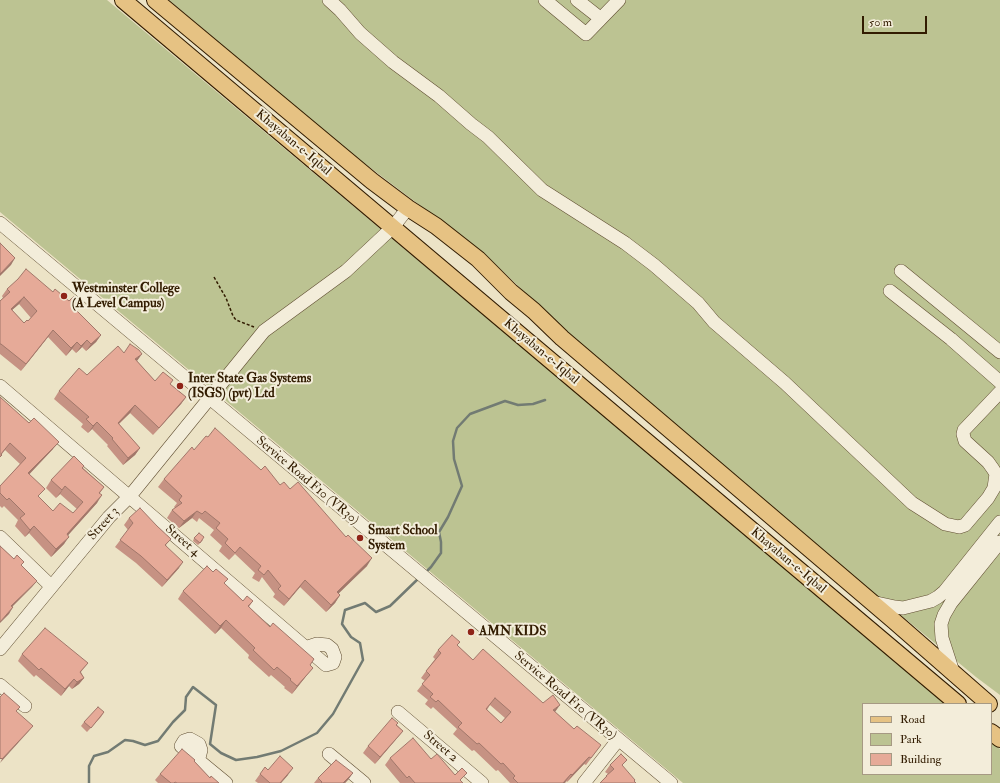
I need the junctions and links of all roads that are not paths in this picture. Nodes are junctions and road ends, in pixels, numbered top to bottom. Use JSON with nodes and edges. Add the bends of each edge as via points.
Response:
{"nodes":[{"id":1,"x":123,"y":0,"type":"edge"},
{"id":2,"x":155,"y":0,"type":"edge"},
{"id":3,"x":329,"y":0,"type":"edge"},
{"id":4,"x":545,"y":0,"type":"edge"},
{"id":5,"x":578,"y":0,"type":"edge"},
{"id":6,"x":619,"y":0,"type":"edge"},
{"id":7,"x":600,"y":18,"type":"junction"},
{"id":8,"x":408,"y":208,"type":"junction"},
{"id":9,"x":0,"y":223,"type":"edge"},
{"id":10,"x":393,"y":227,"type":"junction"},
{"id":11,"x":901,"y":271,"type":"dead end"},
{"id":12,"x":890,"y":291,"type":"dead end"},
{"id":13,"x":1000,"y":352,"type":"edge"},
{"id":14,"x":1000,"y":382,"type":"edge"},
{"id":15,"x":0,"y":386,"type":"edge"},
{"id":16,"x":1000,"y":392,"type":"edge"},
{"id":17,"x":209,"y":399,"type":"junction"},
{"id":18,"x":130,"y":496,"type":"junction"},
{"id":19,"x":1000,"y":522,"type":"edge"},
{"id":20,"x":0,"y":538,"type":"edge"},
{"id":21,"x":1000,"y":542,"type":"edge"},
{"id":22,"x":52,"y":586,"type":"junction"},
{"id":23,"x":872,"y":602,"type":"junction"},
{"id":24,"x":308,"y":647,"type":"dead end"},
{"id":25,"x":0,"y":649,"type":"edge"},
{"id":26,"x":954,"y":675,"type":"junction"},
{"id":27,"x":0,"y":685,"type":"edge"},
{"id":28,"x":957,"y":703,"type":"edge"},
{"id":29,"x":988,"y":703,"type":"edge"},
{"id":30,"x":25,"y":706,"type":"dead end"},
{"id":31,"x":992,"y":707,"type":"edge"},
{"id":32,"x":398,"y":712,"type":"dead end"},
{"id":33,"x":1000,"y":714,"type":"edge"},
{"id":34,"x":992,"y":733,"type":"edge"},
{"id":35,"x":1000,"y":739,"type":"edge"},
{"id":36,"x":618,"y":740,"type":"junction"},
{"id":37,"x":330,"y":754,"type":"dead end"},
{"id":38,"x":199,"y":758,"type":"dead end"},
{"id":39,"x":226,"y":783,"type":"edge"},
{"id":40,"x":364,"y":783,"type":"edge"},
{"id":41,"x":482,"y":783,"type":"edge"},
{"id":42,"x":584,"y":783,"type":"edge"},
{"id":43,"x":671,"y":783,"type":"edge"}],
"edges":[{"from":1,"to":10,"type":"main road","name":"Khayaban-e-Iqbal"},
{"from":2,"to":8,"type":"main road","name":"Khayaban-e-Iqbal","via":[[372,181]]},
{"from":3,"to":16,"type":"street","via":[[366,38],[488,137],[542,190],[625,243],[654,265],[912,502],[945,524],[959,527],[965,525],[994,488],[994,469],[965,441],[963,434]]},
{"from":4,"to":7,"type":"street","via":[[586,34]]},
{"from":5,"to":7,"type":"street"},
{"from":6,"to":7,"type":"street"},
{"from":8,"to":10,"type":"street","name":"Street 3"},
{"from":8,"to":23,"type":"main road","name":"Khayaban-e-Iqbal","via":[[478,259],[562,338]]},
{"from":9,"to":17,"type":"street","name":"Service Road F10 (VR30)"},
{"from":10,"to":17,"type":"street","name":"Street 3","via":[[346,271],[264,332]]},
{"from":10,"to":28,"type":"main road","name":"Khayaban-e-Iqbal"},
{"from":11,"to":13,"type":"street"},
{"from":12,"to":14,"type":"street"},
{"from":15,"to":18,"type":"street","name":"Street 4"},
{"from":17,"to":18,"type":"street","name":"Street 3"},
{"from":17,"to":36,"type":"street","name":"Service Road F10 (VR30)"},
{"from":18,"to":22,"type":"street","name":"Street 3","via":[[108,518]]},
{"from":18,"to":24,"type":"street","name":"Street 4","via":[[326,665],[333,663],[332,649],[328,645],[316,644]]},
{"from":19,"to":23,"type":"street","via":[[938,597],[903,608]]},
{"from":20,"to":22,"type":"street"},
{"from":21,"to":26,"type":"street","via":[[944,615],[941,624],[942,638]]},
{"from":22,"to":25,"type":"street","name":"Street 3"},
{"from":23,"to":26,"type":"main road","name":"Khayaban-e-Iqbal"},
{"from":26,"to":29,"type":"main road","name":"Khayaban-e-Iqbal"},
{"from":27,"to":30,"type":"street"},
{"from":31,"to":33,"type":"main road"},
{"from":32,"to":41,"type":"street","name":"Street 2"},
{"from":34,"to":35,"type":"main road"},
{"from":36,"to":42,"type":"street"},
{"from":36,"to":43,"type":"street","name":"Service Road F10 (VR30)"},
{"from":37,"to":40,"type":"street"},
{"from":38,"to":39,"type":"street","via":[[199,744],[190,739],[184,741],[181,746]]}]}
